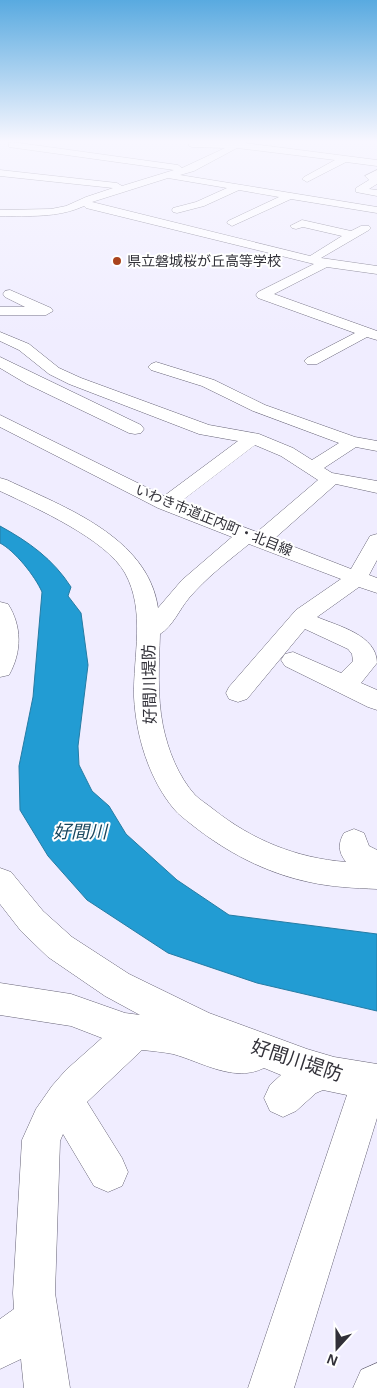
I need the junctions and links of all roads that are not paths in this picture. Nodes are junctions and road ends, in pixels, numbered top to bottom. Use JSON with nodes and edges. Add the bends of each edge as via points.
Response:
{"nodes":[{"id":1,"x":73,"y":207,"type":"edge"},
{"id":2,"x":93,"y":207,"type":"edge"},
{"id":3,"x":264,"y":207,"type":"edge"},
{"id":4,"x":270,"y":207,"type":"edge"},
{"id":5,"x":316,"y":207,"type":"edge"},
{"id":6,"x":322,"y":209,"type":"junction"},
{"id":7,"x":286,"y":210,"type":"dead end"},
{"id":8,"x":377,"y":210,"type":"edge"},
{"id":9,"x":0,"y":213,"type":"edge"},
{"id":10,"x":232,"y":222,"type":"dead end"},
{"id":11,"x":365,"y":228,"type":"dead end"},
{"id":12,"x":353,"y":235,"type":"junction"},
{"id":13,"x":269,"y":237,"type":"dead end"},
{"id":14,"x":252,"y":245,"type":"junction"},
{"id":15,"x":319,"y":261,"type":"junction"},
{"id":16,"x":376,"y":271,"type":"edge"},
{"id":17,"x":13,"y":300,"type":"dead end"},
{"id":18,"x":0,"y":311,"type":"edge"},
{"id":19,"x":377,"y":323,"type":"edge"},
{"id":20,"x":338,"y":333,"type":"dead end"},
{"id":21,"x":366,"y":333,"type":"edge"},
{"id":22,"x":0,"y":336,"type":"edge"},
{"id":23,"x":312,"y":361,"type":"dead end"},
{"id":24,"x":0,"y":362,"type":"edge"},
{"id":25,"x":48,"y":367,"type":"junction"},
{"id":26,"x":156,"y":367,"type":"dead end"},
{"id":27,"x":20,"y":375,"type":"junction"},
{"id":28,"x":0,"y":383,"type":"edge"},
{"id":29,"x":0,"y":420,"type":"edge"},
{"id":30,"x":135,"y":430,"type":"dead end"},
{"id":31,"x":254,"y":438,"type":"junction"},
{"id":32,"x":352,"y":442,"type":"junction"},
{"id":33,"x":377,"y":446,"type":"edge"},
{"id":34,"x":312,"y":468,"type":"junction"},
{"id":35,"x":332,"y":478,"type":"junction"},
{"id":36,"x":0,"y":484,"type":"edge"},
{"id":37,"x":377,"y":487,"type":"edge"},
{"id":38,"x":165,"y":504,"type":"junction"},
{"id":39,"x":253,"y":538,"type":"junction"},
{"id":40,"x":377,"y":540,"type":"edge"},
{"id":41,"x":367,"y":582,"type":"edge"},
{"id":42,"x":0,"y":610,"type":"edge"},
{"id":43,"x":301,"y":618,"type":"junction"},
{"id":44,"x":148,"y":631,"type":"junction"},
{"id":45,"x":4,"y":635,"type":"edge"},
{"id":46,"x":293,"y":660,"type":"dead end"},
{"id":47,"x":0,"y":669,"type":"edge"},
{"id":48,"x":345,"y":685,"type":"junction"},
{"id":49,"x":238,"y":693,"type":"dead end"},
{"id":50,"x":377,"y":701,"type":"edge"},
{"id":51,"x":354,"y":841,"type":"dead end"},
{"id":52,"x":377,"y":863,"type":"edge"},
{"id":53,"x":377,"y":876,"type":"edge"},
{"id":54,"x":0,"y":881,"type":"edge"},
{"id":55,"x":0,"y":999,"type":"edge"},
{"id":56,"x":136,"y":1032,"type":"junction"},
{"id":57,"x":273,"y":1054,"type":"junction"},
{"id":58,"x":322,"y":1071,"type":"junction"},
{"id":59,"x":377,"y":1082,"type":"edge"},
{"id":60,"x":283,"y":1098,"type":"dead end"},
{"id":61,"x":377,"y":1098,"type":"edge"},
{"id":62,"x":65,"y":1099,"type":"junction"},
{"id":63,"x":108,"y":1172,"type":"dead end"},
{"id":64,"x":38,"y":1318,"type":"junction"},
{"id":65,"x":0,"y":1347,"type":"edge"},
{"id":66,"x":47,"y":1388,"type":"edge"},
{"id":67,"x":271,"y":1388,"type":"edge"}],
"edges":[{"from":1,"to":9,"type":"street","via":[[58,211]]},
{"from":2,"to":14,"type":"street"},
{"from":3,"to":10,"type":"street"},
{"from":4,"to":7,"type":"street"},
{"from":5,"to":6,"type":"street"},
{"from":6,"to":8,"type":"street"},
{"from":6,"to":12,"type":"street","via":[[299,225],[328,225]]},
{"from":11,"to":12,"type":"street"},
{"from":12,"to":15,"type":"street","via":[[326,248]]},
{"from":13,"to":14,"type":"street"},
{"from":14,"to":15,"type":"street"},
{"from":15,"to":16,"type":"street"},
{"from":15,"to":21,"type":"street","via":[[263,295]]},
{"from":17,"to":18,"type":"street","via":[[46,311]]},
{"from":19,"to":21,"type":"street"},
{"from":20,"to":21,"type":"street"},
{"from":21,"to":23,"type":"street"},
{"from":22,"to":25,"type":"street","via":[[24,347]]},
{"from":24,"to":27,"type":"street"},
{"from":25,"to":27,"type":"street"},
{"from":25,"to":31,"type":"street","via":[[75,381],[196,428]]},
{"from":26,"to":32,"type":"street","via":[[208,383],[259,408]]},
{"from":27,"to":28,"type":"street"},
{"from":27,"to":30,"type":"street"},
{"from":29,"to":38,"type":"street","name":"いわき市道正内町・北目線"},
{"from":31,"to":34,"type":"street","via":[[287,452]]},
{"from":31,"to":38,"type":"street"},
{"from":32,"to":33,"type":"street"},
{"from":32,"to":34,"type":"street"},
{"from":34,"to":35,"type":"street"},
{"from":35,"to":37,"type":"street"},
{"from":35,"to":39,"type":"street","via":[[300,507]]},
{"from":36,"to":44,"type":"street","name":"好間川堤防","via":[[81,526],[117,549],[135,570],[145,591]]},
{"from":38,"to":39,"type":"street","name":"いわき市道正内町・北目線"},
{"from":39,"to":41,"type":"street","name":"いわき市道正内町・北目線"},
{"from":39,"to":44,"type":"street","via":[[203,572],[172,604],[164,621]]},
{"from":40,"to":41,"type":"street"},
{"from":41,"to":43,"type":"street"},
{"from":42,"to":45,"type":"street","via":[[9,628]]},
{"from":43,"to":48,"type":"street","via":[[361,648],[365,663]]},
{"from":43,"to":49,"type":"street"},
{"from":44,"to":53,"type":"street","name":"好間川堤防","via":[[146,696],[150,729],[164,768],[183,801],[217,830],[264,856],[303,868]]},
{"from":45,"to":47,"type":"street"},
{"from":46,"to":48,"type":"street"},
{"from":48,"to":50,"type":"street"},
{"from":51,"to":52,"type":"street","via":[[358,855]]},
{"from":54,"to":57,"type":"street","name":"好間川堤防","via":[[32,921],[60,947],[117,985],[201,1027]]},
{"from":55,"to":56,"type":"street","via":[[71,1010]]},
{"from":56,"to":57,"type":"street","via":[[173,1037],[216,1052],[262,1057]]},
{"from":56,"to":62,"type":"street"},
{"from":57,"to":58,"type":"street","name":"好間川堤防"},
{"from":58,"to":59,"type":"street","name":"好間川堤防"},
{"from":58,"to":60,"type":"street","via":[[303,1080]]},
{"from":61,"to":67,"type":"street","via":[[362,1105]]},
{"from":62,"to":63,"type":"street"},
{"from":62,"to":64,"type":"street","via":[[49,1122],[39,1154],[34,1293]]},
{"from":64,"to":65,"type":"street"},
{"from":64,"to":66,"type":"street"}]}
